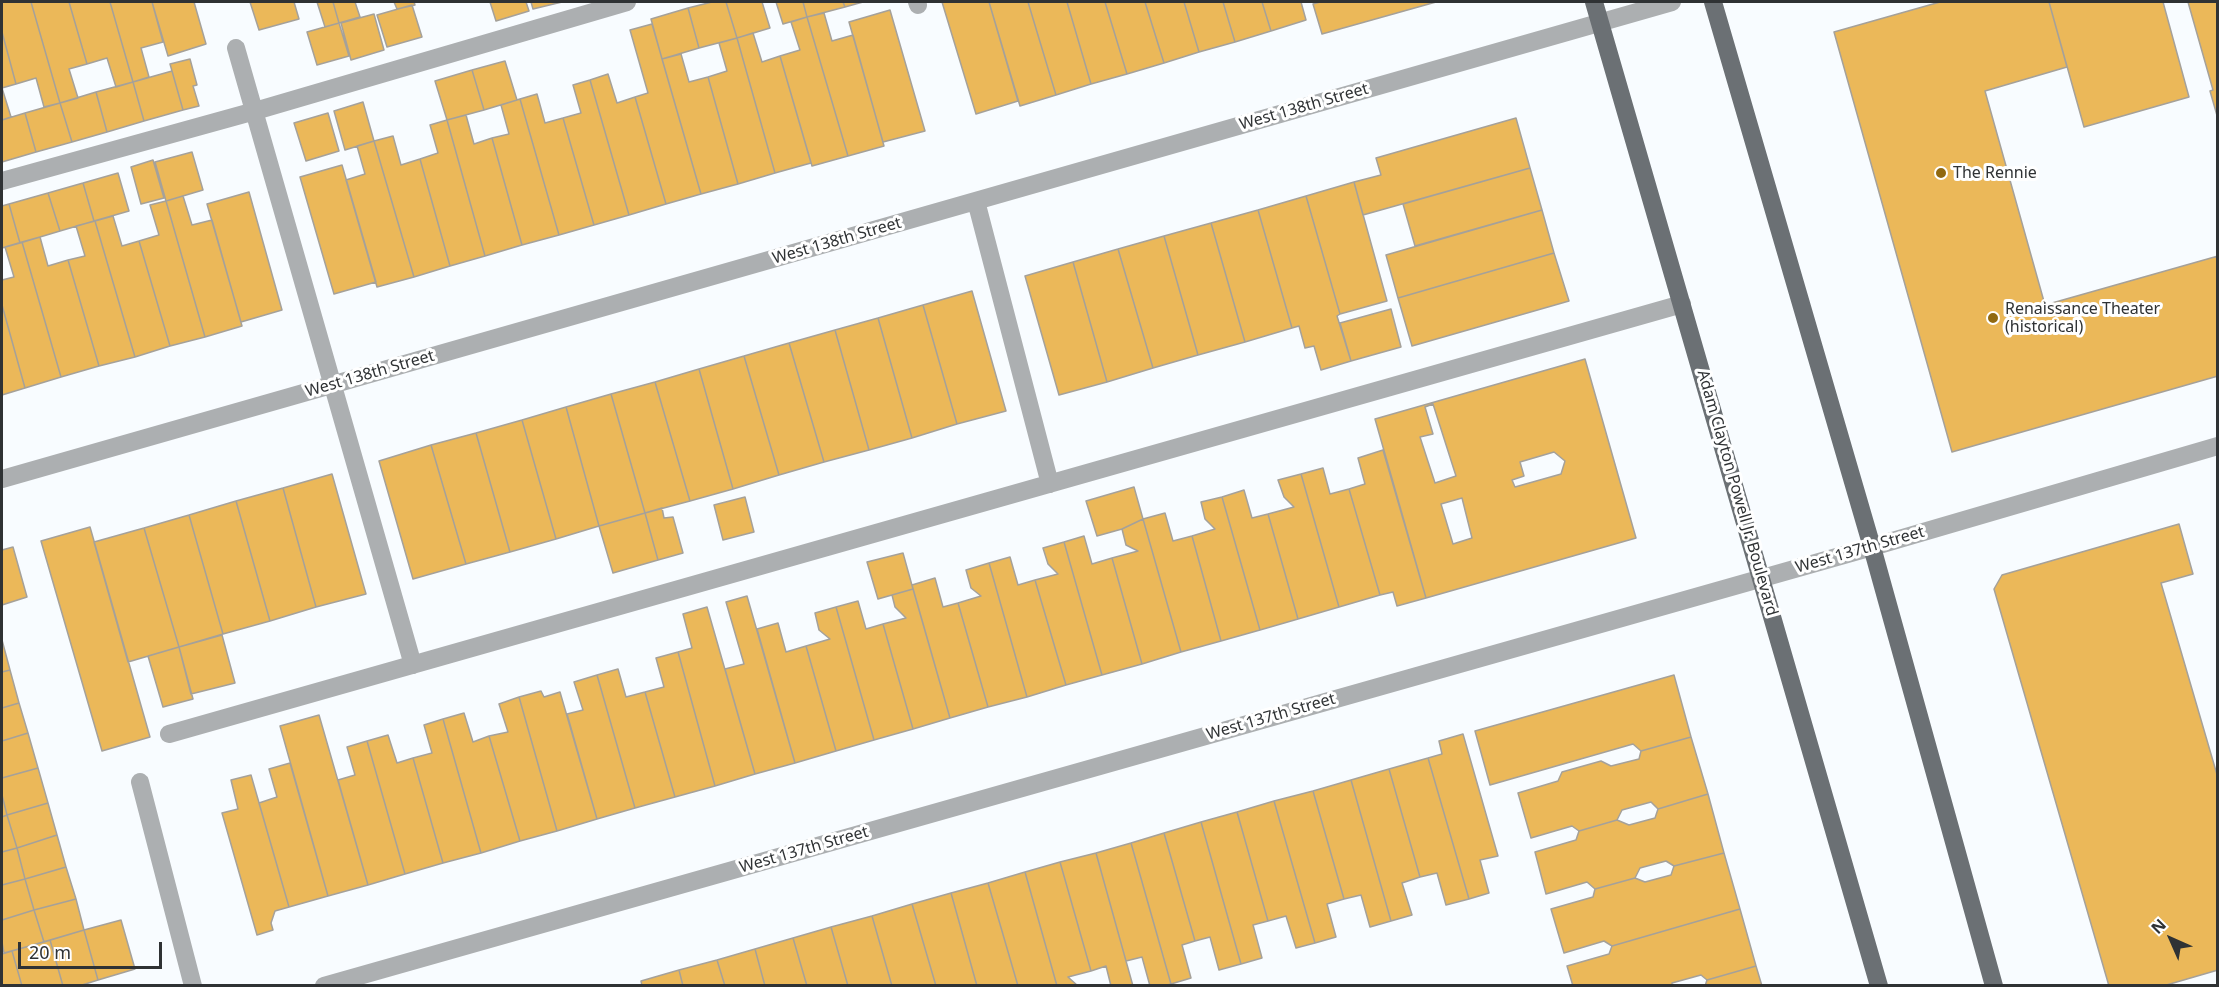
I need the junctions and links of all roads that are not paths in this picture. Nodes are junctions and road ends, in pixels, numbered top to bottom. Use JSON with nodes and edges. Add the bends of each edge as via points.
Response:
{"nodes":[{"id":1,"x":627,"y":2,"type":"edge"},
{"id":2,"x":1594,"y":2,"type":"edge"},
{"id":3,"x":1672,"y":2,"type":"edge"},
{"id":4,"x":1713,"y":2,"type":"edge"},
{"id":5,"x":1600,"y":22,"type":"junction"},
{"id":6,"x":236,"y":48,"type":"dead end"},
{"id":7,"x":255,"y":111,"type":"junction"},
{"id":8,"x":2,"y":182,"type":"edge"},
{"id":9,"x":976,"y":201,"type":"junction"},
{"id":10,"x":1682,"y":304,"type":"junction"},
{"id":11,"x":333,"y":384,"type":"junction"},
{"id":12,"x":2217,"y":446,"type":"edge"},
{"id":13,"x":2,"y":479,"type":"edge"},
{"id":14,"x":1050,"y":484,"type":"junction"},
{"id":15,"x":1872,"y":548,"type":"junction"},
{"id":16,"x":1761,"y":578,"type":"junction"},
{"id":17,"x":413,"y":665,"type":"junction"},
{"id":18,"x":169,"y":734,"type":"dead end"},
{"id":19,"x":140,"y":783,"type":"dead end"},
{"id":20,"x":193,"y":986,"type":"edge"},
{"id":21,"x":324,"y":986,"type":"edge"},
{"id":22,"x":1879,"y":986,"type":"edge"},
{"id":23,"x":1994,"y":986,"type":"edge"}],
"edges":[{"from":1,"to":7,"type":"street"},
{"from":2,"to":5,"type":"main road","name":"Adam Clayton Powell Jr. Boulevard"},
{"from":3,"to":5,"type":"street","name":"West 138th Street"},
{"from":4,"to":15,"type":"main road"},
{"from":5,"to":9,"type":"street","name":"West 138th Street"},
{"from":5,"to":10,"type":"main road","name":"Adam Clayton Powell Jr. Boulevard"},
{"from":6,"to":7,"type":"street"},
{"from":7,"to":8,"type":"street"},
{"from":7,"to":11,"type":"street"},
{"from":9,"to":11,"type":"street","name":"West 138th Street"},
{"from":9,"to":14,"type":"street"},
{"from":10,"to":14,"type":"street"},
{"from":10,"to":16,"type":"main road","name":"Adam Clayton Powell Jr. Boulevard"},
{"from":11,"to":13,"type":"street","name":"West 138th Street"},
{"from":11,"to":17,"type":"street"},
{"from":12,"to":15,"type":"street","name":"West 137th Street"},
{"from":14,"to":17,"type":"street"},
{"from":15,"to":16,"type":"street","name":"West 137th Street"},
{"from":15,"to":23,"type":"main road"},
{"from":16,"to":21,"type":"street","name":"West 137th Street"},
{"from":16,"to":22,"type":"main road","name":"Adam Clayton Powell Jr. Boulevard"},
{"from":17,"to":18,"type":"street"},
{"from":19,"to":20,"type":"street"}]}
